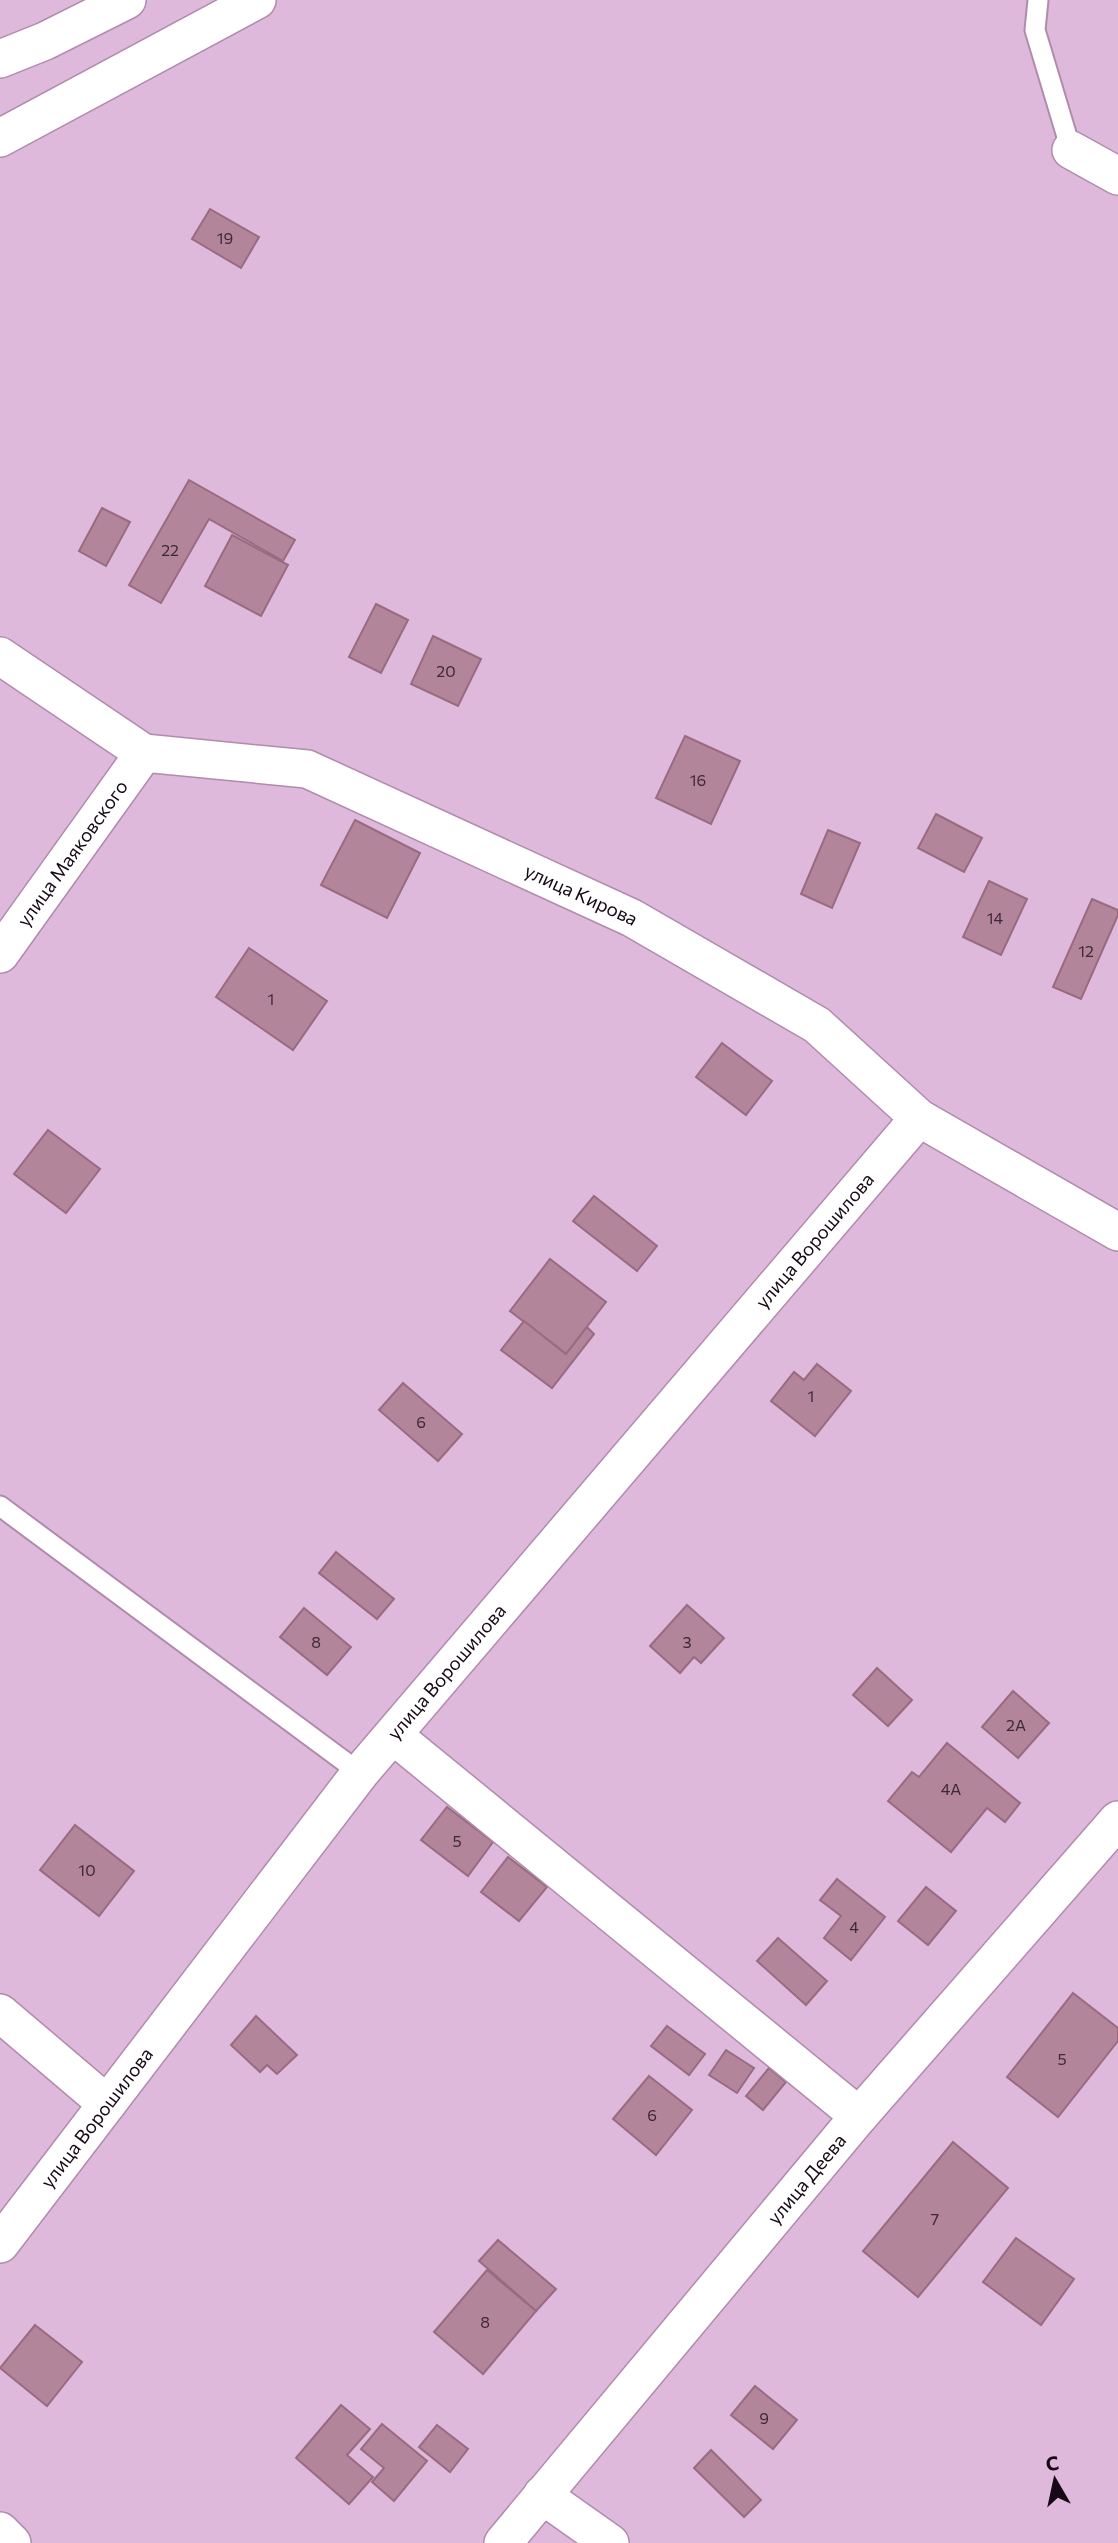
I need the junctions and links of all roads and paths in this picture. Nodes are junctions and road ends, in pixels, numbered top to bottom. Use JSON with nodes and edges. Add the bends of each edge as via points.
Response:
{"nodes":[{"id":1,"x":127,"y":0,"type":"edge"},
{"id":2,"x":257,"y":0,"type":"edge"},
{"id":3,"x":1038,"y":0,"type":"edge"},
{"id":4,"x":0,"y":59,"type":"edge"},
{"id":5,"x":0,"y":138,"type":"edge"},
{"id":6,"x":1071,"y":150,"type":"joint"},
{"id":7,"x":1118,"y":176,"type":"edge"},
{"id":8,"x":0,"y":656,"type":"edge"},
{"id":9,"x":144,"y":753,"type":"junction"},
{"id":10,"x":0,"y":954,"type":"edge"},
{"id":11,"x":919,"y":1118,"type":"junction"},
{"id":12,"x":1118,"y":1233,"type":"edge"},
{"id":13,"x":0,"y":1506,"type":"edge"},
{"id":14,"x":393,"y":1735,"type":"junction"},
{"id":15,"x":360,"y":1773,"type":"junction"},
{"id":16,"x":1118,"y":1820,"type":"edge"},
{"id":17,"x":0,"y":2014,"type":"edge"},
{"id":18,"x":107,"y":2104,"type":"junction"},
{"id":19,"x":859,"y":2116,"type":"junction"},
{"id":20,"x":0,"y":2244,"type":"edge"},
{"id":21,"x":542,"y":2495,"type":"junction"},
{"id":22,"x":0,"y":2531,"type":"edge"},
{"id":23,"x":12,"y":2543,"type":"edge"},
{"id":24,"x":503,"y":2543,"type":"edge"},
{"id":25,"x":610,"y":2543,"type":"edge"}],
"edges":[{"from":1,"to":4,"type":"street"},
{"from":2,"to":5,"type":"street"},
{"from":3,"to":6,"type":"lane","via":[[1035,30]]},
{"from":6,"to":7,"type":"street"},
{"from":8,"to":9,"type":"street","name":"улица Кирова"},
{"from":9,"to":10,"type":"street","name":"улица Маяковского"},
{"from":9,"to":11,"type":"street","name":"улица Кирова","via":[[307,769],[632,918],[817,1025]]},
{"from":11,"to":12,"type":"street","name":"улица Кирова"},
{"from":11,"to":14,"type":"street","name":"улица Ворошилова"},
{"from":13,"to":15,"type":"lane"},
{"from":14,"to":15,"type":"street","name":"улица Ворошилова"},
{"from":14,"to":19,"type":"street"},
{"from":15,"to":18,"type":"street","name":"улица Ворошилова"},
{"from":16,"to":19,"type":"street","name":"улица Деева"},
{"from":17,"to":18,"type":"street"},
{"from":18,"to":20,"type":"street","name":"улица Ворошилова"},
{"from":19,"to":21,"type":"street","name":"улица Деева"},
{"from":21,"to":24,"type":"street","name":"улица Деева"},
{"from":21,"to":25,"type":"street"},
{"from":22,"to":23,"type":"street"}]}
